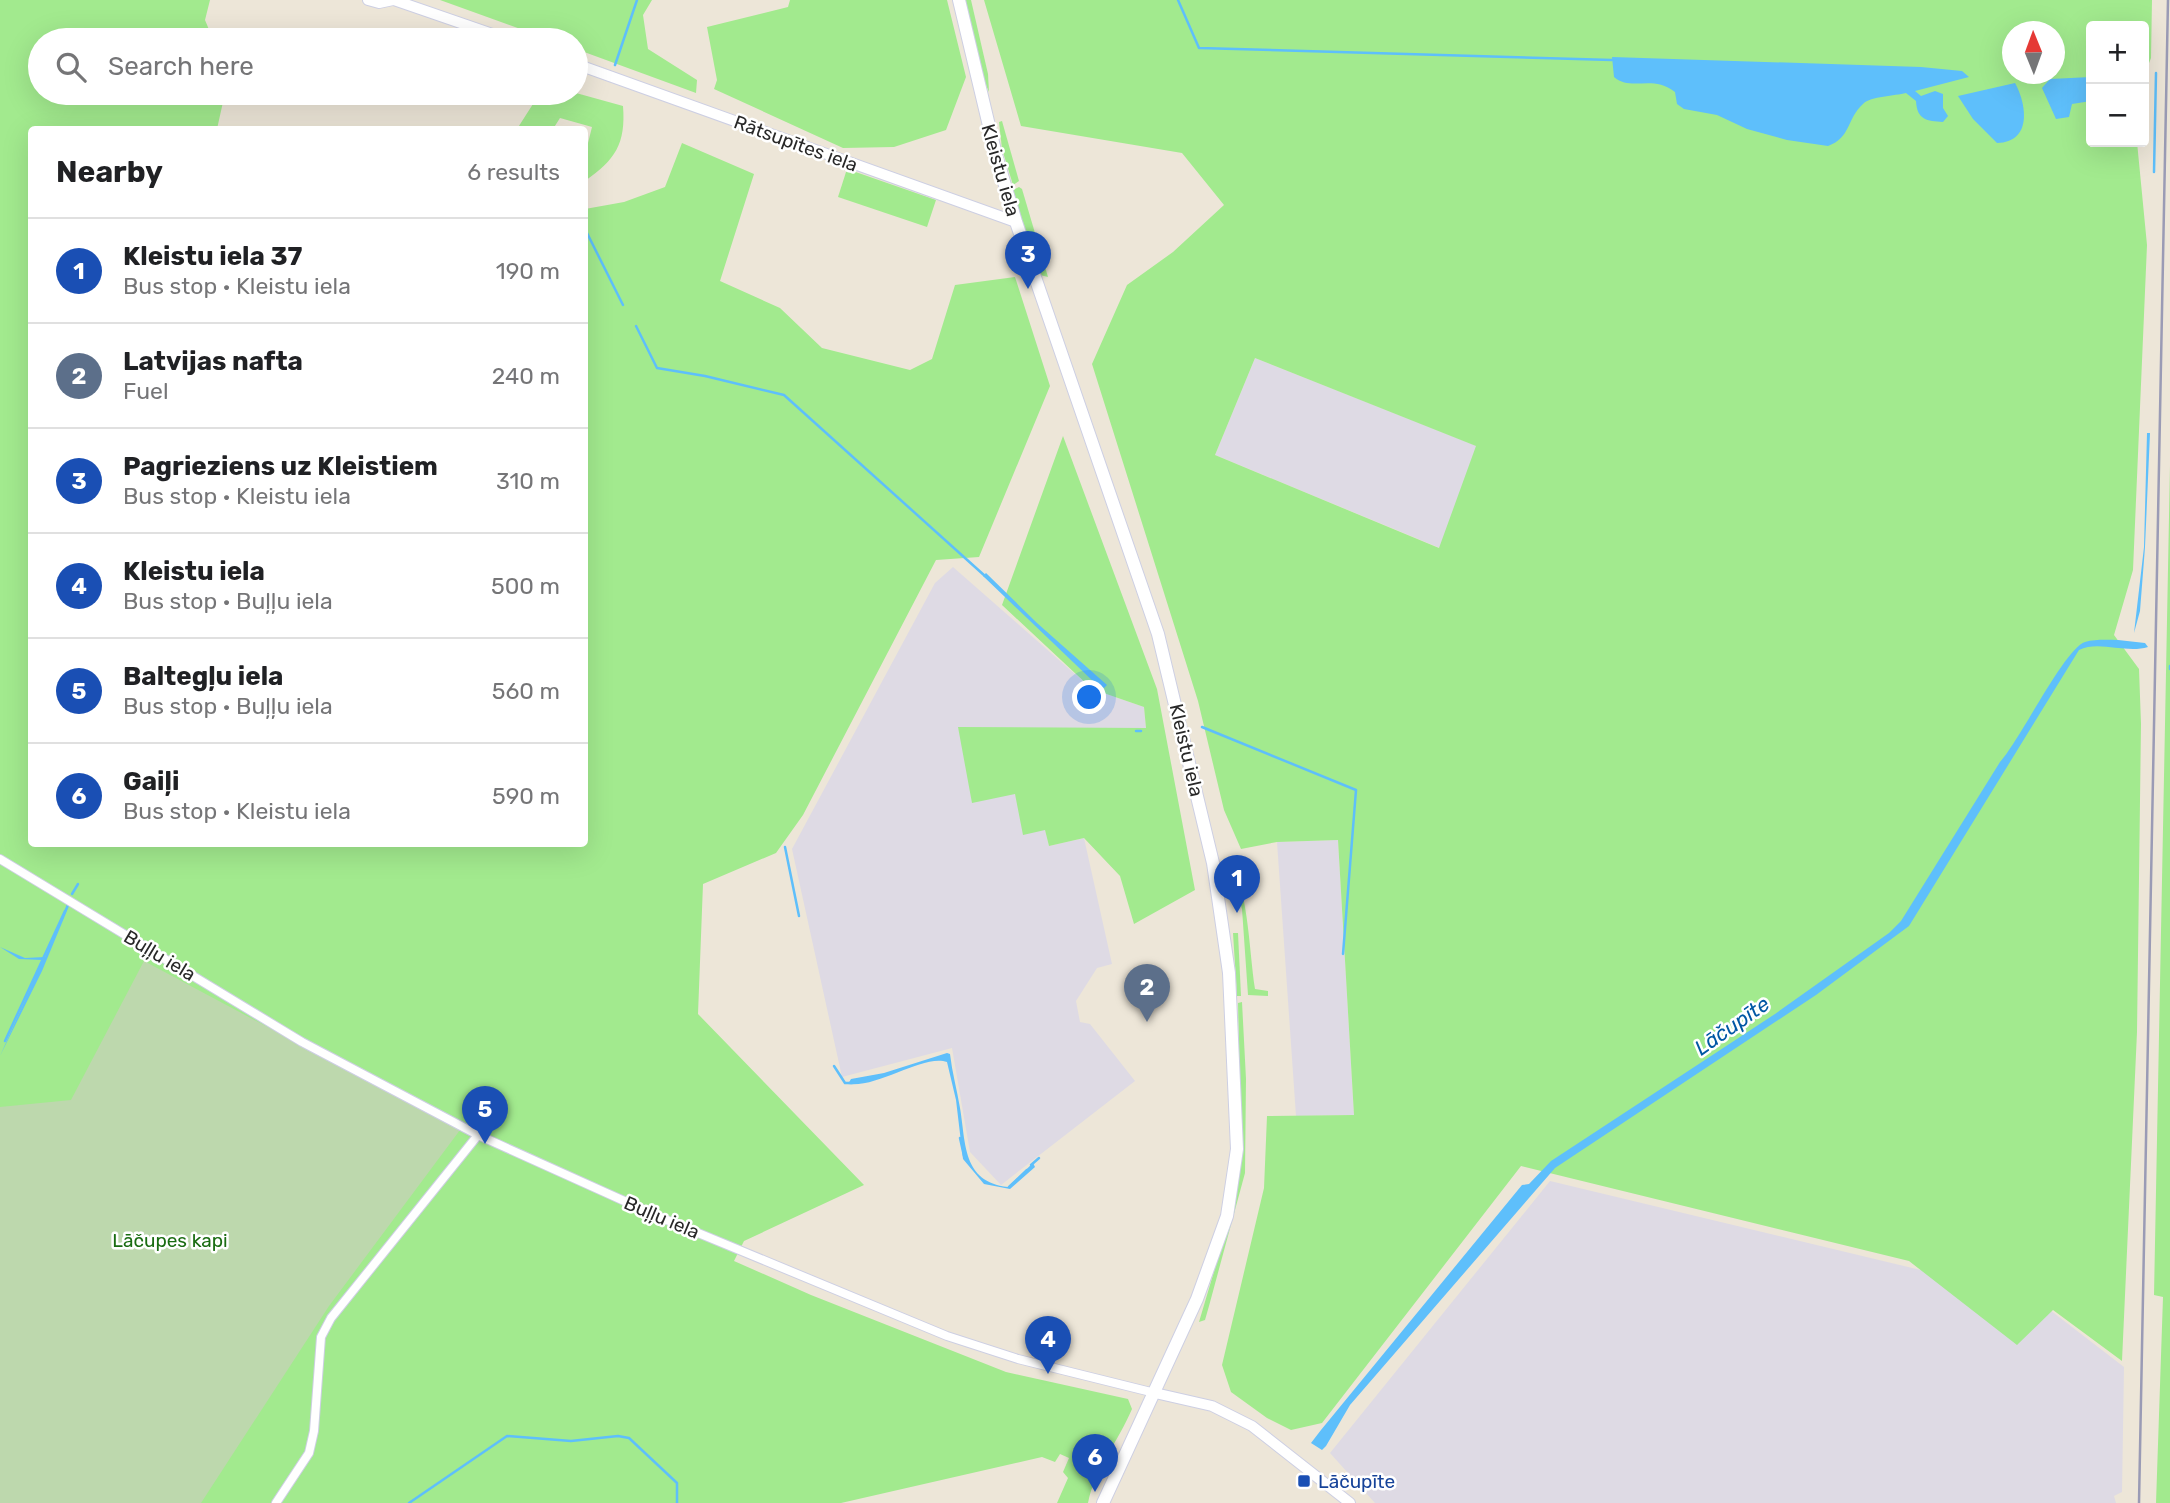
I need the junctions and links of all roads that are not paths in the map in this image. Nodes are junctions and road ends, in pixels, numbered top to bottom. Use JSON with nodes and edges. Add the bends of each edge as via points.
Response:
{"nodes":[{"id":1,"x":368,"y":0,"type":"edge"},
{"id":2,"x":394,"y":0,"type":"edge"},
{"id":3,"x":959,"y":0,"type":"edge"},
{"id":4,"x":475,"y":28,"type":"edge"},
{"id":5,"x":588,"y":68,"type":"edge"},
{"id":6,"x":1016,"y":222,"type":"junction"},
{"id":7,"x":0,"y":859,"type":"edge"},
{"id":8,"x":478,"y":1135,"type":"junction"},
{"id":9,"x":1155,"y":1393,"type":"junction"},
{"id":10,"x":275,"y":1503,"type":"edge"},
{"id":11,"x":1103,"y":1503,"type":"edge"},
{"id":12,"x":1350,"y":1503,"type":"edge"}],
"edges":[{"from":1,"to":2,"type":"street","via":[[379,4]]},
{"from":2,"to":4,"type":"street"},
{"from":3,"to":6,"type":"main road","name":"Kleistu iela"},
{"from":5,"to":6,"type":"street","name":"Rātsupītes iela"},
{"from":6,"to":9,"type":"main road","name":"Kleistu iela","via":[[1158,634],[1224,921],[1235,1074],[1237,1149],[1232,1192],[1213,1257]]},
{"from":7,"to":8,"type":"street","name":"Buļļu iela","via":[[302,1042]]},
{"from":8,"to":9,"type":"street","name":"Buļļu iela","via":[[662,1219],[947,1336]]},
{"from":8,"to":10,"type":"street","via":[[331,1318],[321,1337],[309,1453]]},
{"from":9,"to":11,"type":"main road","name":"Kleistu iela"},
{"from":9,"to":12,"type":"street","name":"Buļļu iela","via":[[1212,1406],[1252,1426]]}]}
